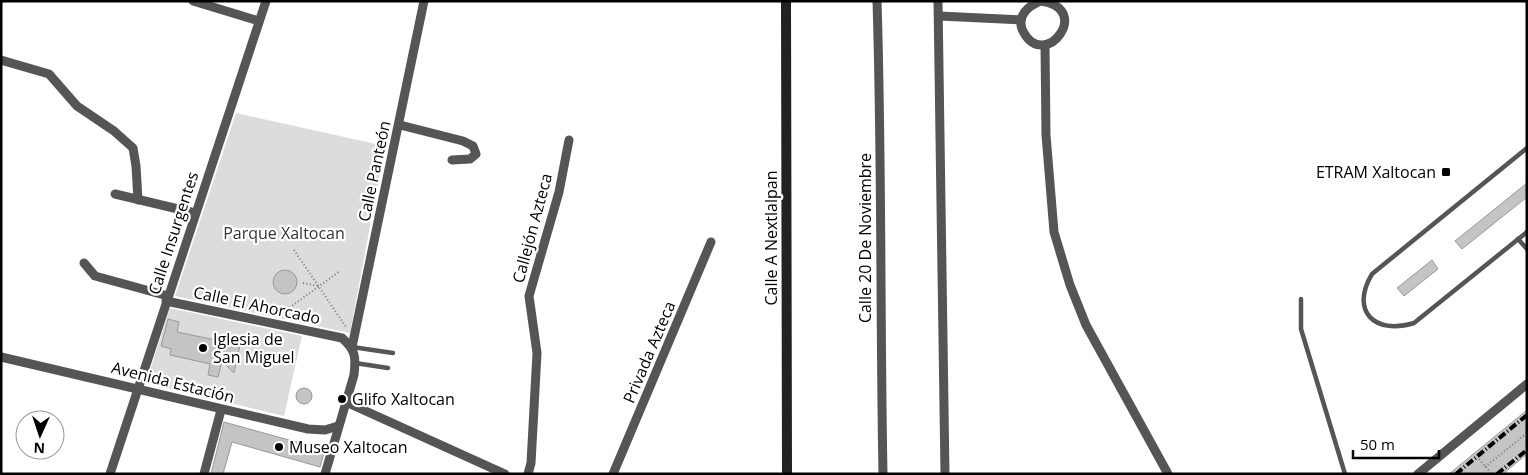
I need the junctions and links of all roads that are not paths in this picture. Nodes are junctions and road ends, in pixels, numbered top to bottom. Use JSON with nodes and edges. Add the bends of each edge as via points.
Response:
{"nodes":[{"id":1,"x":193,"y":1,"type":"edge"},
{"id":2,"x":266,"y":1,"type":"edge"},
{"id":3,"x":424,"y":1,"type":"edge"},
{"id":4,"x":786,"y":1,"type":"edge"},
{"id":5,"x":877,"y":1,"type":"edge"},
{"id":6,"x":938,"y":1,"type":"edge"},
{"id":7,"x":1041,"y":1,"type":"edge"},
{"id":8,"x":939,"y":16,"type":"junction"},
{"id":9,"x":1021,"y":20,"type":"junction"},
{"id":10,"x":259,"y":21,"type":"junction"},
{"id":11,"x":1045,"y":45,"type":"junction"},
{"id":12,"x":1,"y":60,"type":"edge"},
{"id":13,"x":400,"y":125,"type":"junction"},
{"id":14,"x":569,"y":140,"type":"dead end"},
{"id":15,"x":1527,"y":148,"type":"edge"},
{"id":16,"x":452,"y":160,"type":"dead end"},
{"id":17,"x":115,"y":194,"type":"dead end"},
{"id":18,"x":138,"y":200,"type":"junction"},
{"id":19,"x":195,"y":213,"type":"junction"},
{"id":20,"x":1527,"y":232,"type":"edge"},
{"id":21,"x":1518,"y":239,"type":"junction"},
{"id":22,"x":711,"y":242,"type":"dead end"},
{"id":23,"x":1527,"y":249,"type":"edge"},
{"id":24,"x":84,"y":262,"type":"dead end"},
{"id":25,"x":167,"y":298,"type":"junction"},
{"id":26,"x":1301,"y":299,"type":"dead end"},
{"id":27,"x":352,"y":347,"type":"junction"},
{"id":28,"x":393,"y":353,"type":"dead end"},
{"id":29,"x":1,"y":357,"type":"edge"},
{"id":30,"x":355,"y":363,"type":"junction"},
{"id":31,"x":388,"y":368,"type":"dead end"},
{"id":32,"x":1527,"y":384,"type":"edge"},
{"id":33,"x":139,"y":388,"type":"junction"},
{"id":34,"x":348,"y":403,"type":"junction"},
{"id":35,"x":221,"y":410,"type":"junction"},
{"id":36,"x":338,"y":426,"type":"junction"},
{"id":37,"x":110,"y":474,"type":"edge"},
{"id":38,"x":204,"y":474,"type":"edge"},
{"id":39,"x":325,"y":474,"type":"edge"},
{"id":40,"x":505,"y":474,"type":"edge"},
{"id":41,"x":528,"y":474,"type":"edge"},
{"id":42,"x":613,"y":474,"type":"edge"},
{"id":43,"x":787,"y":474,"type":"edge"},
{"id":44,"x":882,"y":474,"type":"edge"},
{"id":45,"x":945,"y":474,"type":"edge"},
{"id":46,"x":1168,"y":474,"type":"edge"},
{"id":47,"x":1345,"y":474,"type":"edge"},
{"id":48,"x":1418,"y":474,"type":"edge"}],
"edges":[{"from":1,"to":10,"type":"street"},
{"from":2,"to":10,"type":"street","name":"Calle Insurgentes"},
{"from":3,"to":13,"type":"street","name":"Calle Panteón"},
{"from":4,"to":43,"type":"main road","name":"Calle A Nextlalpan"},
{"from":5,"to":44,"type":"street","name":"Calle 20 De Noviembre"},
{"from":6,"to":8,"type":"street"},
{"from":7,"to":9,"type":"street","via":[[1032,4]]},
{"from":7,"to":11,"type":"street","via":[[1051,2],[1059,8],[1065,26],[1054,42]]},
{"from":8,"to":9,"type":"street"},
{"from":8,"to":45,"type":"street"},
{"from":9,"to":11,"type":"street","via":[[1027,38],[1035,44]]},
{"from":10,"to":19,"type":"street","name":"Calle Insurgentes"},
{"from":11,"to":46,"type":"street","via":[[1046,135],[1054,232],[1086,325]]},
{"from":12,"to":18,"type":"street","via":[[49,74],[77,106],[133,148]]},
{"from":13,"to":16,"type":"street","via":[[473,146],[476,154],[470,159]]},
{"from":13,"to":27,"type":"street","name":"Calle Panteón"},
{"from":14,"to":41,"type":"street","name":"Callejón Azteca","via":[[559,192],[528,296],[538,353]]},
{"from":15,"to":21,"type":"lane","via":[[1372,274],[1363,300],[1366,312],[1384,326],[1398,328],[1414,323]]},
{"from":17,"to":18,"type":"street"},
{"from":18,"to":19,"type":"street"},
{"from":19,"to":25,"type":"street","name":"Calle Insurgentes"},
{"from":20,"to":21,"type":"lane"},
{"from":21,"to":23,"type":"lane"},
{"from":22,"to":42,"type":"street","name":"Privada Azteca"},
{"from":24,"to":25,"type":"street","name":"Calle El Ahorcado","via":[[95,276]]},
{"from":25,"to":27,"type":"street","name":"Calle El Ahorcado","via":[[342,338]]},
{"from":25,"to":33,"type":"street","name":"Calle Insurgentes"},
{"from":26,"to":47,"type":"lane","via":[[1301,329]]},
{"from":27,"to":28,"type":"lane"},
{"from":27,"to":30,"type":"street"},
{"from":29,"to":33,"type":"street","name":"Avenida Estación"},
{"from":30,"to":31,"type":"lane"},
{"from":30,"to":34,"type":"street"},
{"from":32,"to":48,"type":"street"},
{"from":33,"to":35,"type":"street","name":"Avenida Estación"},
{"from":33,"to":37,"type":"street","name":"Calle Insurgentes"},
{"from":34,"to":36,"type":"street"},
{"from":34,"to":40,"type":"street"},
{"from":35,"to":36,"type":"street","name":"Avenida Estación","via":[[308,429],[325,430]]},
{"from":35,"to":38,"type":"street"},
{"from":36,"to":39,"type":"street"}]}
